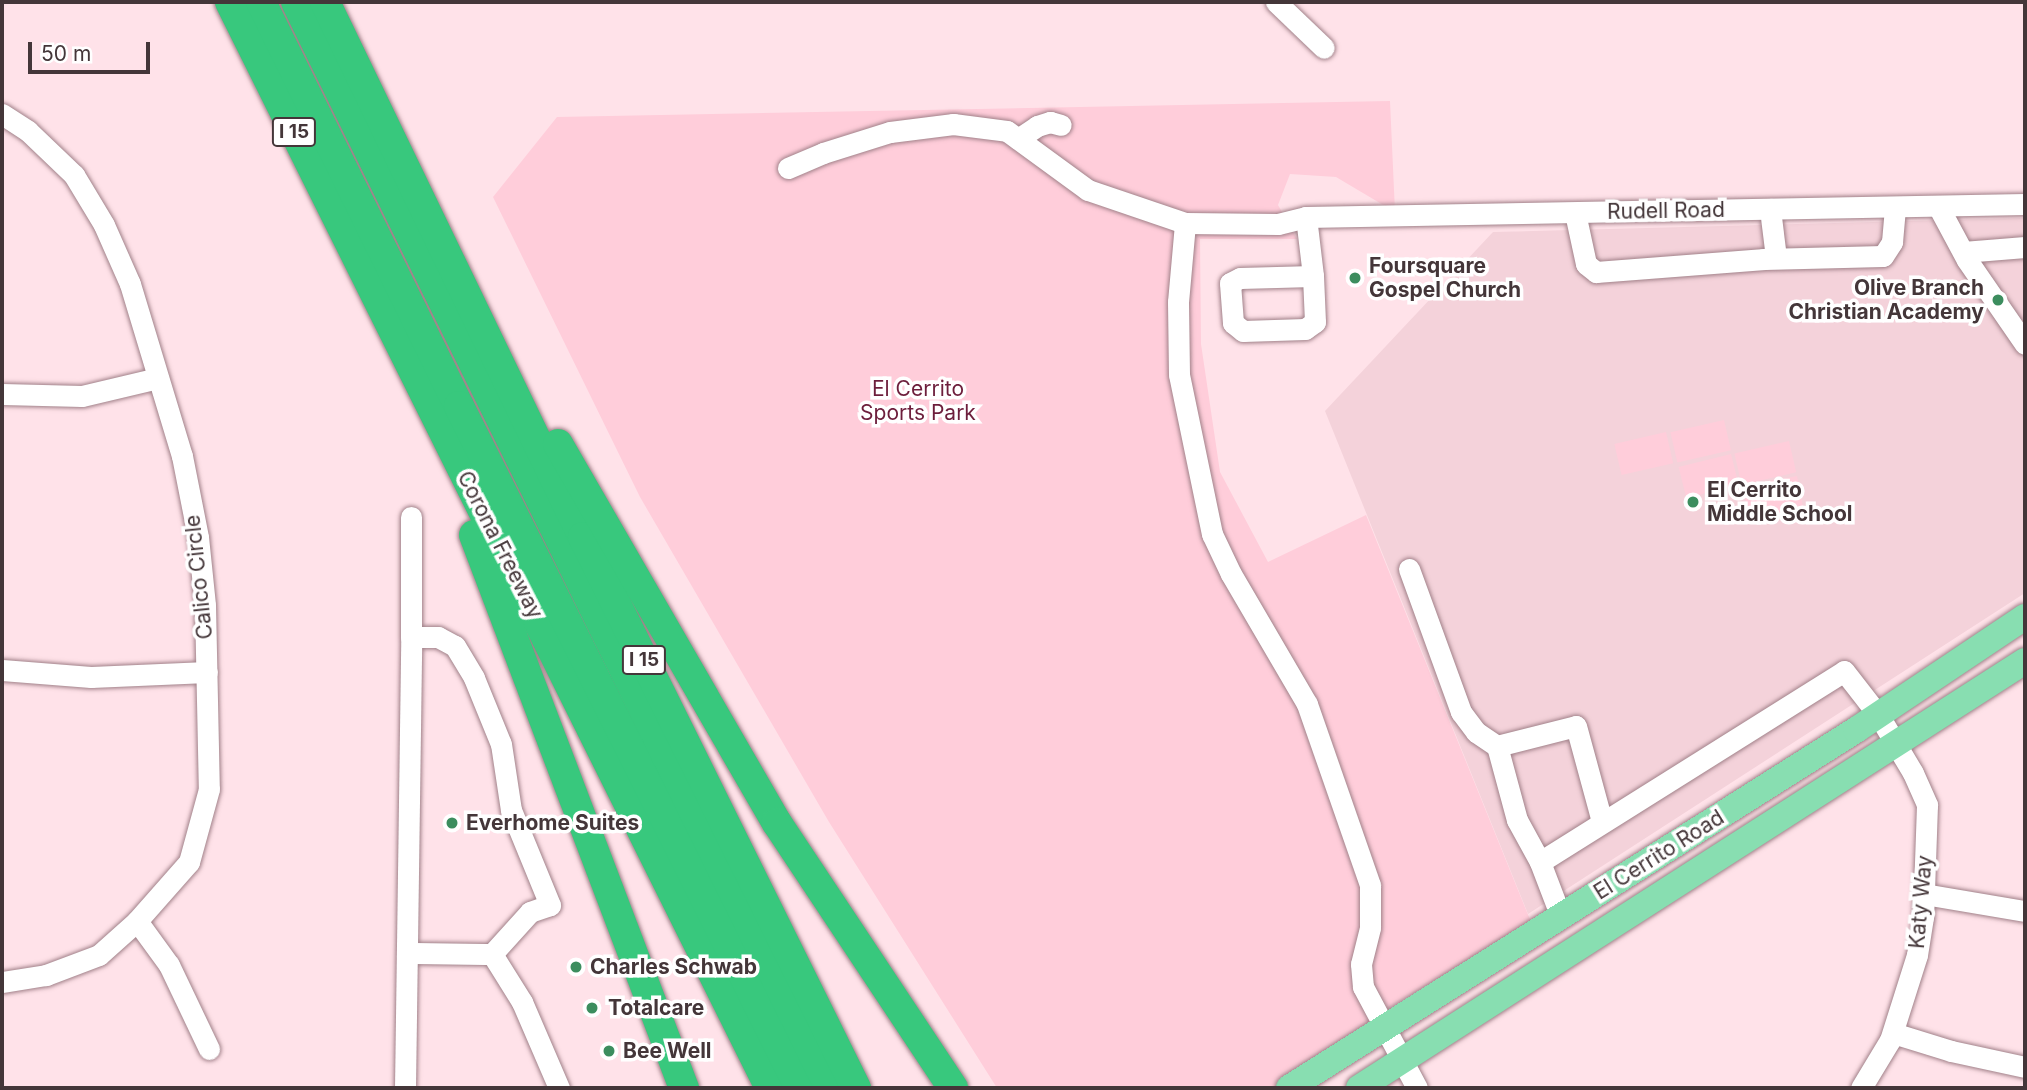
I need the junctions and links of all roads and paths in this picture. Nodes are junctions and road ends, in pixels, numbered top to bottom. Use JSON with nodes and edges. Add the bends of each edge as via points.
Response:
{"nodes":[{"id":1,"x":230,"y":2,"type":"edge"},
{"id":2,"x":261,"y":2,"type":"edge"},
{"id":3,"x":296,"y":2,"type":"edge"},
{"id":4,"x":325,"y":2,"type":"edge"},
{"id":5,"x":1276,"y":2,"type":"edge"},
{"id":6,"x":1324,"y":48,"type":"dead end"},
{"id":7,"x":2,"y":114,"type":"edge"},
{"id":8,"x":1061,"y":125,"type":"dead end"},
{"id":9,"x":1018,"y":139,"type":"junction"},
{"id":10,"x":789,"y":168,"type":"dead end"},
{"id":11,"x":2025,"y":204,"type":"edge"},
{"id":12,"x":1938,"y":206,"type":"junction"},
{"id":13,"x":1895,"y":207,"type":"junction"},
{"id":14,"x":1770,"y":209,"type":"junction"},
{"id":15,"x":1575,"y":212,"type":"junction"},
{"id":16,"x":1307,"y":217,"type":"junction"},
{"id":17,"x":1185,"y":223,"type":"junction"},
{"id":18,"x":435,"y":231,"type":"junction"},
{"id":19,"x":2025,"y":247,"type":"edge"},
{"id":20,"x":1963,"y":252,"type":"junction"},
{"id":21,"x":1776,"y":258,"type":"junction"},
{"id":22,"x":357,"y":261,"type":"junction"},
{"id":23,"x":1313,"y":276,"type":"dead end"},
{"id":24,"x":2025,"y":344,"type":"edge"},
{"id":25,"x":158,"y":378,"type":"junction"},
{"id":26,"x":2,"y":394,"type":"edge"},
{"id":27,"x":411,"y":517,"type":"dead end"},
{"id":28,"x":1409,"y":569,"type":"dead end"},
{"id":29,"x":2025,"y":617,"type":"edge"},
{"id":30,"x":411,"y":637,"type":"junction"},
{"id":31,"x":2025,"y":661,"type":"edge"},
{"id":32,"x":2,"y":670,"type":"edge"},
{"id":33,"x":206,"y":673,"type":"junction"},
{"id":34,"x":606,"y":702,"type":"junction"},
{"id":35,"x":1879,"y":716,"type":"junction"},
{"id":36,"x":1896,"y":745,"type":"junction"},
{"id":37,"x":1497,"y":746,"type":"junction"},
{"id":38,"x":1602,"y":822,"type":"junction"},
{"id":39,"x":1540,"y":862,"type":"junction"},
{"id":40,"x":1924,"y":894,"type":"junction"},
{"id":41,"x":2025,"y":911,"type":"edge"},
{"id":42,"x":1561,"y":917,"type":"junction"},
{"id":43,"x":137,"y":921,"type":"junction"},
{"id":44,"x":407,"y":953,"type":"junction"},
{"id":45,"x":492,"y":954,"type":"junction"},
{"id":46,"x":2,"y":982,"type":"edge"},
{"id":47,"x":1384,"y":1027,"type":"junction"},
{"id":48,"x":1893,"y":1032,"type":"junction"},
{"id":49,"x":749,"y":1046,"type":"junction"},
{"id":50,"x":209,"y":1049,"type":"dead end"},
{"id":51,"x":1403,"y":1060,"type":"junction"},
{"id":52,"x":2025,"y":1067,"type":"edge"},
{"id":53,"x":405,"y":1088,"type":"edge"},
{"id":54,"x":559,"y":1088,"type":"edge"},
{"id":55,"x":684,"y":1088,"type":"edge"},
{"id":56,"x":770,"y":1088,"type":"edge"},
{"id":57,"x":800,"y":1088,"type":"edge"},
{"id":58,"x":830,"y":1088,"type":"edge"},
{"id":59,"x":856,"y":1088,"type":"edge"},
{"id":60,"x":953,"y":1088,"type":"edge"},
{"id":61,"x":1289,"y":1088,"type":"edge"},
{"id":62,"x":1359,"y":1088,"type":"edge"},
{"id":63,"x":1417,"y":1088,"type":"edge"},
{"id":64,"x":1861,"y":1088,"type":"edge"}],
"edges":[{"from":1,"to":22,"type":"highway","name":"Corona Freeway","number":"I 15"},
{"from":2,"to":34,"type":"highway"},
{"from":3,"to":58,"type":"highway"},
{"from":4,"to":18,"type":"highway","number":"I 15"},
{"from":5,"to":6,"type":"street"},
{"from":7,"to":25,"type":"street","name":"Calico Circle","via":[[28,131],[74,175],[104,225],[130,284]]},
{"from":8,"to":9,"type":"street","via":[[1037,126]]},
{"from":9,"to":10,"type":"street","name":"Rudell Road","via":[[1007,131],[953,124],[890,132]]},
{"from":9,"to":17,"type":"street","name":"Rudell Road","via":[[1088,190]]},
{"from":11,"to":12,"type":"street","name":"Rudell Road"},
{"from":12,"to":13,"type":"street","name":"Rudell Road"},
{"from":12,"to":20,"type":"street"},
{"from":13,"to":14,"type":"street","name":"Rudell Road"},
{"from":13,"to":21,"type":"street","via":[[1892,242],[1883,256]]},
{"from":14,"to":15,"type":"street","name":"Rudell Road"},
{"from":14,"to":21,"type":"street"},
{"from":15,"to":16,"type":"street","name":"Rudell Road"},
{"from":15,"to":21,"type":"street","via":[[1586,264],[1596,272]]},
{"from":16,"to":17,"type":"street","name":"Rudell Road","via":[[1283,223]]},
{"from":16,"to":23,"type":"street"},
{"from":17,"to":47,"type":"street","via":[[1178,302],[1179,374],[1202,492],[1218,552],[1307,704],[1366,874],[1370,927],[1361,977]]},
{"from":18,"to":59,"type":"highway","number":"I 15"},
{"from":18,"to":60,"type":"highway","via":[[777,823]]},
{"from":19,"to":20,"type":"street"},
{"from":20,"to":24,"type":"street"},
{"from":22,"to":49,"type":"highway","name":"Corona Freeway","number":"I 15"},
{"from":22,"to":55,"type":"highway","via":[[491,573]]},
{"from":25,"to":26,"type":"street","via":[[82,396]]},
{"from":25,"to":33,"type":"street","name":"Calico Circle","via":[[182,456],[198,537]]},
{"from":27,"to":30,"type":"street"},
{"from":28,"to":37,"type":"street","via":[[1461,712],[1476,732]]},
{"from":29,"to":35,"type":"main road","name":"El Cerrito Road"},
{"from":30,"to":44,"type":"street"},
{"from":30,"to":45,"type":"street","via":[[438,637],[455,646],[474,678],[501,744],[511,810],[551,905],[530,912]]},
{"from":31,"to":36,"type":"main road","name":"El Cerrito Road"},
{"from":32,"to":33,"type":"street","via":[[91,677]]},
{"from":33,"to":43,"type":"street","name":"Calico Circle","via":[[209,789],[189,862]]},
{"from":34,"to":49,"type":"highway","via":[[624,753],[679,866]]},
{"from":34,"to":57,"type":"highway"},
{"from":35,"to":36,"type":"street","name":"Katy Way"},
{"from":35,"to":38,"type":"street","name":"Katy Way","via":[[1844,671]]},
{"from":35,"to":42,"type":"main road","name":"El Cerrito Road"},
{"from":36,"to":40,"type":"street","name":"Katy Way","via":[[1927,804]]},
{"from":36,"to":51,"type":"main road","name":"El Cerrito Road"},
{"from":37,"to":38,"type":"street","via":[[1576,726]]},
{"from":37,"to":39,"type":"street","via":[[1517,820]]},
{"from":38,"to":39,"type":"street"},
{"from":39,"to":42,"type":"street"},
{"from":40,"to":41,"type":"street"},
{"from":40,"to":48,"type":"street","name":"Katy Way","via":[[1917,955]]},
{"from":42,"to":47,"type":"main road","name":"El Cerrito Road"},
{"from":43,"to":46,"type":"street","name":"Calico Circle","via":[[99,955],[46,975]]},
{"from":43,"to":50,"type":"street","via":[[169,965]]},
{"from":44,"to":45,"type":"street"},
{"from":44,"to":53,"type":"street"},
{"from":45,"to":54,"type":"street","via":[[522,1002]]},
{"from":47,"to":51,"type":"street"},
{"from":47,"to":61,"type":"main road","name":"El Cerrito Road"},
{"from":48,"to":52,"type":"street"},
{"from":48,"to":64,"type":"street","name":"Katy Way"},
{"from":49,"to":56,"type":"highway","name":"Corona Freeway","number":"I 15"},
{"from":51,"to":62,"type":"main road","name":"El Cerrito Road"},
{"from":51,"to":63,"type":"street"}]}
